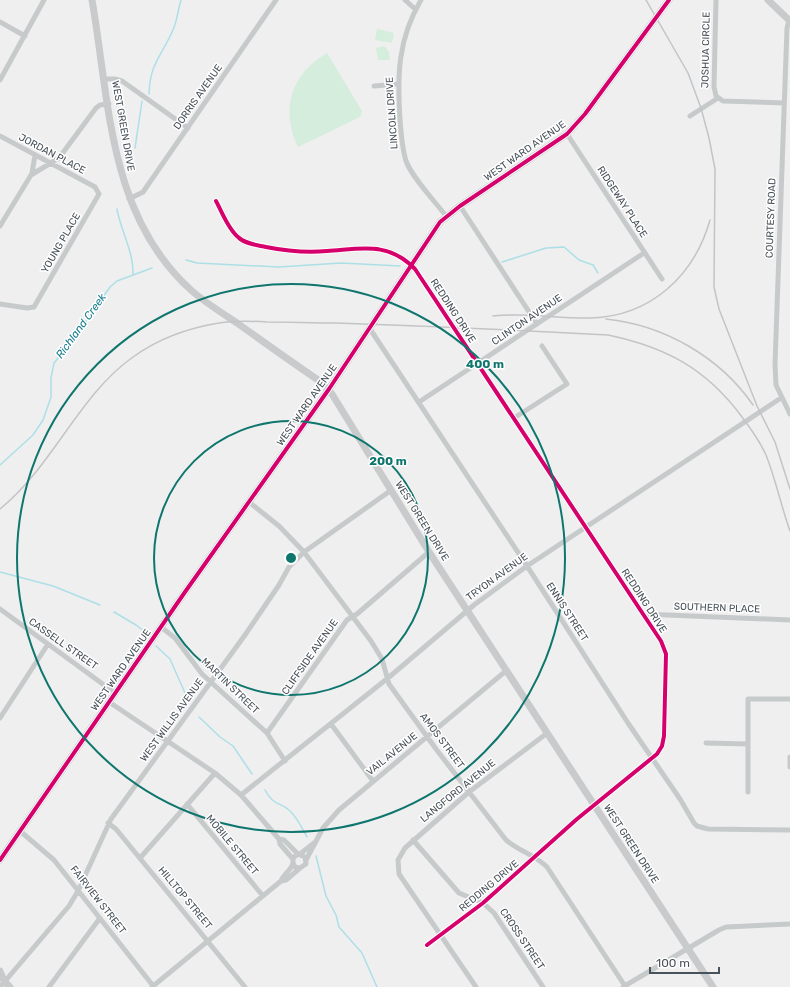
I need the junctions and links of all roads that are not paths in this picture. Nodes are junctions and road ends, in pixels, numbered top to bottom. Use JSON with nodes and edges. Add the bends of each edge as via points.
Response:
{"nodes":[{"id":1,"x":44,"y":0,"type":"edge"},
{"id":2,"x":92,"y":0,"type":"edge"},
{"id":3,"x":276,"y":0,"type":"edge"},
{"id":4,"x":405,"y":0,"type":"edge"},
{"id":5,"x":420,"y":0,"type":"edge"},
{"id":6,"x":668,"y":0,"type":"edge"},
{"id":7,"x":716,"y":0,"type":"edge"},
{"id":8,"x":768,"y":0,"type":"edge"},
{"id":9,"x":415,"y":9,"type":"junction"},
{"id":10,"x":789,"y":21,"type":"edge"},
{"id":11,"x":0,"y":22,"type":"edge"},
{"id":12,"x":25,"y":36,"type":"junction"},
{"id":13,"x":105,"y":79,"type":"junction"},
{"id":14,"x":0,"y":80,"type":"edge"},
{"id":15,"x":398,"y":84,"type":"junction"},
{"id":16,"x":374,"y":86,"type":"dead end"},
{"id":17,"x":718,"y":98,"type":"junction"},
{"id":18,"x":784,"y":103,"type":"junction"},
{"id":19,"x":108,"y":104,"type":"junction"},
{"id":20,"x":690,"y":116,"type":"dead end"},
{"id":21,"x":188,"y":128,"type":"junction"},
{"id":22,"x":567,"y":134,"type":"junction"},
{"id":23,"x":0,"y":136,"type":"edge"},
{"id":24,"x":35,"y":154,"type":"junction"},
{"id":25,"x":51,"y":163,"type":"junction"},
{"id":26,"x":32,"y":174,"type":"junction"},
{"id":27,"x":95,"y":188,"type":"joint"},
{"id":28,"x":129,"y":199,"type":"junction"},
{"id":29,"x":216,"y":201,"type":"dead end"},
{"id":30,"x":460,"y":206,"type":"junction"},
{"id":31,"x":446,"y":216,"type":"junction"},
{"id":32,"x":0,"y":226,"type":"edge"},
{"id":33,"x":644,"y":253,"type":"junction"},
{"id":34,"x":411,"y":265,"type":"junction"},
{"id":35,"x":662,"y":279,"type":"dead end"},
{"id":36,"x":0,"y":304,"type":"edge"},
{"id":37,"x":537,"y":324,"type":"junction"},
{"id":38,"x":370,"y":329,"type":"junction"},
{"id":39,"x":542,"y":346,"type":"dead end"},
{"id":40,"x":477,"y":363,"type":"junction"},
{"id":41,"x":329,"y":389,"type":"junction"},
{"id":42,"x":781,"y":398,"type":"junction"},
{"id":43,"x":419,"y":402,"type":"junction"},
{"id":44,"x":790,"y":414,"type":"edge"},
{"id":45,"x":514,"y":418,"type":"junction"},
{"id":46,"x":390,"y":491,"type":"junction"},
{"id":47,"x":249,"y":502,"type":"junction"},
{"id":48,"x":586,"y":527,"type":"junction"},
{"id":49,"x":304,"y":552,"type":"junction"},
{"id":50,"x":429,"y":552,"type":"junction"},
{"id":51,"x":527,"y":566,"type":"junction"},
{"id":52,"x":0,"y":609,"type":"edge"},
{"id":53,"x":467,"y":610,"type":"junction"},
{"id":54,"x":643,"y":614,"type":"junction"},
{"id":55,"x":352,"y":617,"type":"junction"},
{"id":56,"x":790,"y":620,"type":"edge"},
{"id":57,"x":161,"y":627,"type":"junction"},
{"id":58,"x":48,"y":644,"type":"junction"},
{"id":59,"x":507,"y":670,"type":"junction"},
{"id":60,"x":388,"y":678,"type":"junction"},
{"id":61,"x":211,"y":682,"type":"junction"},
{"id":62,"x":115,"y":693,"type":"junction"},
{"id":63,"x":790,"y":699,"type":"edge"},
{"id":64,"x":109,"y":702,"type":"junction"},
{"id":65,"x":0,"y":718,"type":"edge"},
{"id":66,"x":331,"y":724,"type":"junction"},
{"id":67,"x":267,"y":733,"type":"junction"},
{"id":68,"x":546,"y":734,"type":"junction"},
{"id":69,"x":428,"y":737,"type":"junction"},
{"id":70,"x":169,"y":740,"type":"junction"},
{"id":71,"x":706,"y":743,"type":"dead end"},
{"id":72,"x":748,"y":744,"type":"junction"},
{"id":73,"x":790,"y":757,"type":"edge"},
{"id":74,"x":653,"y":758,"type":"junction"},
{"id":75,"x":284,"y":760,"type":"junction"},
{"id":76,"x":790,"y":768,"type":"edge"},
{"id":77,"x":215,"y":773,"type":"junction"},
{"id":78,"x":373,"y":781,"type":"junction"},
{"id":79,"x":469,"y":792,"type":"junction"},
{"id":80,"x":748,"y":792,"type":"dead end"},
{"id":81,"x":241,"y":795,"type":"junction"},
{"id":82,"x":187,"y":804,"type":"junction"},
{"id":83,"x":594,"y":806,"type":"junction"},
{"id":84,"x":108,"y":823,"type":"junction"},
{"id":85,"x":790,"y":830,"type":"edge"},
{"id":86,"x":20,"y":831,"type":"junction"},
{"id":87,"x":279,"y":839,"type":"junction"},
{"id":88,"x":414,"y":840,"type":"junction"},
{"id":89,"x":314,"y":843,"type":"junction"},
{"id":90,"x":299,"y":854,"type":"junction"},
{"id":91,"x":535,"y":856,"type":"junction"},
{"id":92,"x":140,"y":858,"type":"junction"},
{"id":93,"x":0,"y":860,"type":"edge"},
{"id":94,"x":306,"y":860,"type":"junction"},
{"id":95,"x":293,"y":861,"type":"junction"},
{"id":96,"x":300,"y":868,"type":"junction"},
{"id":97,"x":281,"y":881,"type":"junction"},
{"id":98,"x":78,"y":891,"type":"junction"},
{"id":99,"x":263,"y":896,"type":"junction"},
{"id":100,"x":483,"y":903,"type":"junction"},
{"id":101,"x":100,"y":918,"type":"junction"},
{"id":102,"x":790,"y":924,"type":"edge"},
{"id":103,"x":441,"y":934,"type":"junction"},
{"id":104,"x":209,"y":941,"type":"junction"},
{"id":105,"x":427,"y":945,"type":"dead end"},
{"id":106,"x":687,"y":949,"type":"junction"},
{"id":107,"x":0,"y":971,"type":"edge"},
{"id":108,"x":1,"y":983,"type":"edge"},
{"id":109,"x":624,"y":986,"type":"edge"},
{"id":110,"x":10,"y":987,"type":"edge"},
{"id":111,"x":48,"y":987,"type":"edge"},
{"id":112,"x":153,"y":987,"type":"edge"},
{"id":113,"x":245,"y":987,"type":"edge"},
{"id":114,"x":476,"y":987,"type":"edge"},
{"id":115,"x":543,"y":987,"type":"edge"},
{"id":116,"x":713,"y":987,"type":"edge"}],
"edges":[{"from":1,"to":12,"type":"street"},
{"from":2,"to":13,"type":"main road","name":"WEST GREEN DRIVE"},
{"from":3,"to":21,"type":"street","name":"DORRIS AVENUE"},
{"from":4,"to":9,"type":"street"},
{"from":5,"to":9,"type":"street","name":"LINCOLN DRIVE"},
{"from":6,"to":22,"type":"main road","name":"WEST WARD AVENUE","via":[[585,114]]},
{"from":7,"to":17,"type":"street","name":"JOSHUA CIRCLE","via":[[714,93]]},
{"from":8,"to":10,"type":"main road"},
{"from":9,"to":15,"type":"street","name":"LINCOLN DRIVE","via":[[400,57]]},
{"from":10,"to":18,"type":"street","name":"COURTESY ROAD"},
{"from":11,"to":12,"type":"street"},
{"from":12,"to":14,"type":"street"},
{"from":13,"to":19,"type":"main road","name":"WEST GREEN DRIVE"},
{"from":13,"to":21,"type":"street","via":[[122,81]]},
{"from":15,"to":16,"type":"street"},
{"from":15,"to":31,"type":"street","name":"LINCOLN DRIVE","via":[[401,129],[407,162],[410,170]]},
{"from":17,"to":18,"type":"street","name":"JOSHUA CIRCLE","via":[[723,101],[746,103]]},
{"from":17,"to":20,"type":"street","name":"JOSHUA CIRCLE"},
{"from":18,"to":42,"type":"street","name":"COURTESY ROAD","via":[[775,364],[776,385]]},
{"from":19,"to":25,"type":"street","via":[[96,108],[59,158]]},
{"from":19,"to":28,"type":"main road","name":"WEST GREEN DRIVE","via":[[116,152]]},
{"from":21,"to":28,"type":"street","name":"DORRIS AVENUE","via":[[143,192]]},
{"from":22,"to":30,"type":"main road","name":"WEST WARD AVENUE"},
{"from":22,"to":33,"type":"street","name":"RIDGEWAY PLACE"},
{"from":23,"to":24,"type":"street","name":"JORDAN PLACE"},
{"from":24,"to":25,"type":"street","name":"JORDAN PLACE"},
{"from":24,"to":26,"type":"street"},
{"from":25,"to":26,"type":"street"},
{"from":25,"to":27,"type":"street","name":"JORDAN PLACE"},
{"from":26,"to":32,"type":"street"},
{"from":27,"to":36,"type":"street","name":"YOUNG PLACE","via":[[99,192],[98,198],[33,307]]},
{"from":28,"to":41,"type":"main road","name":"WEST GREEN DRIVE","via":[[159,254],[193,292]]},
{"from":29,"to":34,"type":"street","via":[[232,230],[244,242],[301,252],[366,247],[383,249],[403,258]]},
{"from":30,"to":31,"type":"main road","name":"WEST WARD AVENUE"},
{"from":30,"to":37,"type":"street"},
{"from":31,"to":34,"type":"main road","name":"WEST WARD AVENUE"},
{"from":33,"to":35,"type":"street","name":"RIDGEWAY PLACE"},
{"from":33,"to":37,"type":"street","name":"CLINTON AVENUE"},
{"from":34,"to":38,"type":"main road","name":"WEST WARD AVENUE"},
{"from":34,"to":40,"type":"street","name":"REDDING DRIVE"},
{"from":37,"to":40,"type":"street","name":"CLINTON AVENUE"},
{"from":38,"to":41,"type":"main road","name":"WEST WARD AVENUE"},
{"from":38,"to":43,"type":"street","name":"ENNIS STREET"},
{"from":39,"to":45,"type":"street","via":[[567,384]]},
{"from":40,"to":43,"type":"street","name":"CLINTON AVENUE"},
{"from":40,"to":45,"type":"street","name":"REDDING DRIVE"},
{"from":41,"to":46,"type":"main road","name":"WEST GREEN DRIVE"},
{"from":41,"to":47,"type":"main road","name":"WEST WARD AVENUE"},
{"from":42,"to":44,"type":"street","name":"COURTESY ROAD"},
{"from":42,"to":48,"type":"street","name":"TRYON AVENUE"},
{"from":43,"to":51,"type":"street","name":"ENNIS STREET"},
{"from":45,"to":48,"type":"street","name":"REDDING DRIVE"},
{"from":46,"to":49,"type":"street","name":"WEST WILLIS AVENUE"},
{"from":46,"to":50,"type":"main road","name":"WEST GREEN DRIVE"},
{"from":47,"to":49,"type":"street","name":"AMOS STREET","via":[[279,526]]},
{"from":47,"to":57,"type":"main road","name":"WEST WARD AVENUE"},
{"from":48,"to":51,"type":"street","name":"TRYON AVENUE"},
{"from":48,"to":54,"type":"street","name":"REDDING DRIVE"},
{"from":49,"to":55,"type":"street","name":"AMOS STREET"},
{"from":49,"to":61,"type":"street","name":"WEST WILLIS AVENUE","via":[[288,567],[269,601]]},
{"from":50,"to":53,"type":"main road","name":"WEST GREEN DRIVE"},
{"from":50,"to":55,"type":"street","name":"CLIFFSIDE AVENUE"},
{"from":51,"to":53,"type":"street","name":"TRYON AVENUE"},
{"from":51,"to":74,"type":"street","name":"ENNIS STREET"},
{"from":52,"to":58,"type":"street","name":"CASSELL STREET"},
{"from":53,"to":59,"type":"main road","name":"WEST GREEN DRIVE"},
{"from":53,"to":60,"type":"street","name":"TRYON AVENUE"},
{"from":54,"to":56,"type":"street","name":"SOUTHERN PLACE"},
{"from":54,"to":74,"type":"street","name":"REDDING DRIVE","via":[[664,646],[667,660],[664,742]]},
{"from":55,"to":60,"type":"street","name":"AMOS STREET","via":[[382,659]]},
{"from":55,"to":67,"type":"street","name":"CLIFFSIDE AVENUE","via":[[347,620]]},
{"from":57,"to":61,"type":"street","name":"MARTIN STREET","via":[[175,638],[195,667]]},
{"from":57,"to":62,"type":"main road","name":"WEST WARD AVENUE"},
{"from":58,"to":62,"type":"street","name":"CASSELL STREET"},
{"from":58,"to":65,"type":"street"},
{"from":59,"to":68,"type":"main road","name":"WEST GREEN DRIVE"},
{"from":59,"to":69,"type":"street","name":"VAIL AVENUE"},
{"from":60,"to":66,"type":"street","name":"TRYON AVENUE"},
{"from":60,"to":69,"type":"street","name":"AMOS STREET","via":[[389,684]]},
{"from":61,"to":67,"type":"street","name":"MARTIN STREET"},
{"from":61,"to":70,"type":"street","name":"WEST WILLIS AVENUE"},
{"from":62,"to":64,"type":"main road","name":"WEST WARD AVENUE"},
{"from":63,"to":72,"type":"street","via":[[748,699]]},
{"from":64,"to":70,"type":"street"},
{"from":64,"to":86,"type":"main road","name":"WEST WARD AVENUE"},
{"from":66,"to":75,"type":"street","name":"TRYON AVENUE"},
{"from":66,"to":78,"type":"street"},
{"from":67,"to":75,"type":"street","name":"MARTIN STREET"},
{"from":68,"to":79,"type":"street","name":"LANGFORD AVENUE"},
{"from":68,"to":83,"type":"main road","name":"WEST GREEN DRIVE"},
{"from":69,"to":78,"type":"street","name":"VAIL AVENUE"},
{"from":69,"to":79,"type":"street","name":"AMOS STREET"},
{"from":70,"to":77,"type":"street"},
{"from":70,"to":84,"type":"street","name":"WEST WILLIS AVENUE"},
{"from":71,"to":72,"type":"street"},
{"from":72,"to":80,"type":"street"},
{"from":73,"to":76,"type":"street"},
{"from":74,"to":83,"type":"street","name":"REDDING DRIVE"},
{"from":74,"to":85,"type":"street","name":"ENNIS STREET","via":[[697,826],[708,829]]},
{"from":75,"to":81,"type":"street","name":"TRYON AVENUE"},
{"from":77,"to":81,"type":"street"},
{"from":77,"to":82,"type":"street"},
{"from":78,"to":89,"type":"street","name":"VAIL AVENUE","via":[[339,810]]},
{"from":79,"to":88,"type":"street","name":"LANGFORD AVENUE"},
{"from":79,"to":91,"type":"street","name":"AMOS STREET","via":[[506,840],[518,849]]},
{"from":81,"to":87,"type":"street"},
{"from":82,"to":92,"type":"street"},
{"from":82,"to":99,"type":"street","name":"MOBILE STREET"},
{"from":83,"to":91,"type":"street","name":"REDDING DRIVE"},
{"from":83,"to":106,"type":"main road","name":"WEST GREEN DRIVE"},
{"from":84,"to":92,"type":"street","name":"HILLTOP STREET"},
{"from":84,"to":98,"type":"street","name":"WEST WILLIS AVENUE"},
{"from":86,"to":93,"type":"main road","name":"WEST WARD AVENUE"},
{"from":86,"to":98,"type":"street","name":"FAIRVIEW STREET","via":[[54,860]]},
{"from":87,"to":90,"type":"street","via":[[284,840]]},
{"from":87,"to":95,"type":"street"},
{"from":88,"to":100,"type":"street","name":"CROSS STREET","via":[[459,893]]},
{"from":88,"to":103,"type":"street","name":"LANGFORD AVENUE","via":[[400,853],[399,873]]},
{"from":89,"to":90,"type":"street","name":"VAIL AVENUE"},
{"from":89,"to":94,"type":"street","name":"VAIL AVENUE","via":[[314,848]]},
{"from":90,"to":94,"type":"street"},
{"from":90,"to":95,"type":"street"},
{"from":91,"to":100,"type":"street","name":"REDDING DRIVE"},
{"from":91,"to":109,"type":"street","name":"AMOS STREET","via":[[556,880]]},
{"from":92,"to":104,"type":"street","name":"HILLTOP STREET"},
{"from":94,"to":96,"type":"street"},
{"from":95,"to":96,"type":"street","via":[[295,867]]},
{"from":95,"to":97,"type":"street","via":[[290,870]]},
{"from":96,"to":97,"type":"street"},
{"from":97,"to":99,"type":"street"},
{"from":98,"to":101,"type":"street","name":"FAIRVIEW STREET"},
{"from":98,"to":108,"type":"street","name":"WEST WILLIS AVENUE","via":[[69,906]]},
{"from":99,"to":104,"type":"street"},
{"from":100,"to":103,"type":"street","name":"REDDING DRIVE"},
{"from":100,"to":115,"type":"street","name":"CROSS STREET","via":[[503,925]]},
{"from":101,"to":111,"type":"street"},
{"from":101,"to":112,"type":"street","name":"FAIRVIEW STREET"},
{"from":102,"to":106,"type":"street","via":[[726,927]]},
{"from":103,"to":105,"type":"street","name":"REDDING DRIVE"},
{"from":103,"to":114,"type":"street"},
{"from":104,"to":112,"type":"street"},
{"from":104,"to":113,"type":"street","name":"HILLTOP STREET"},
{"from":106,"to":109,"type":"street"},
{"from":106,"to":116,"type":"main road","name":"WEST GREEN DRIVE"},
{"from":107,"to":108,"type":"main road"},
{"from":108,"to":110,"type":"main road"}]}
